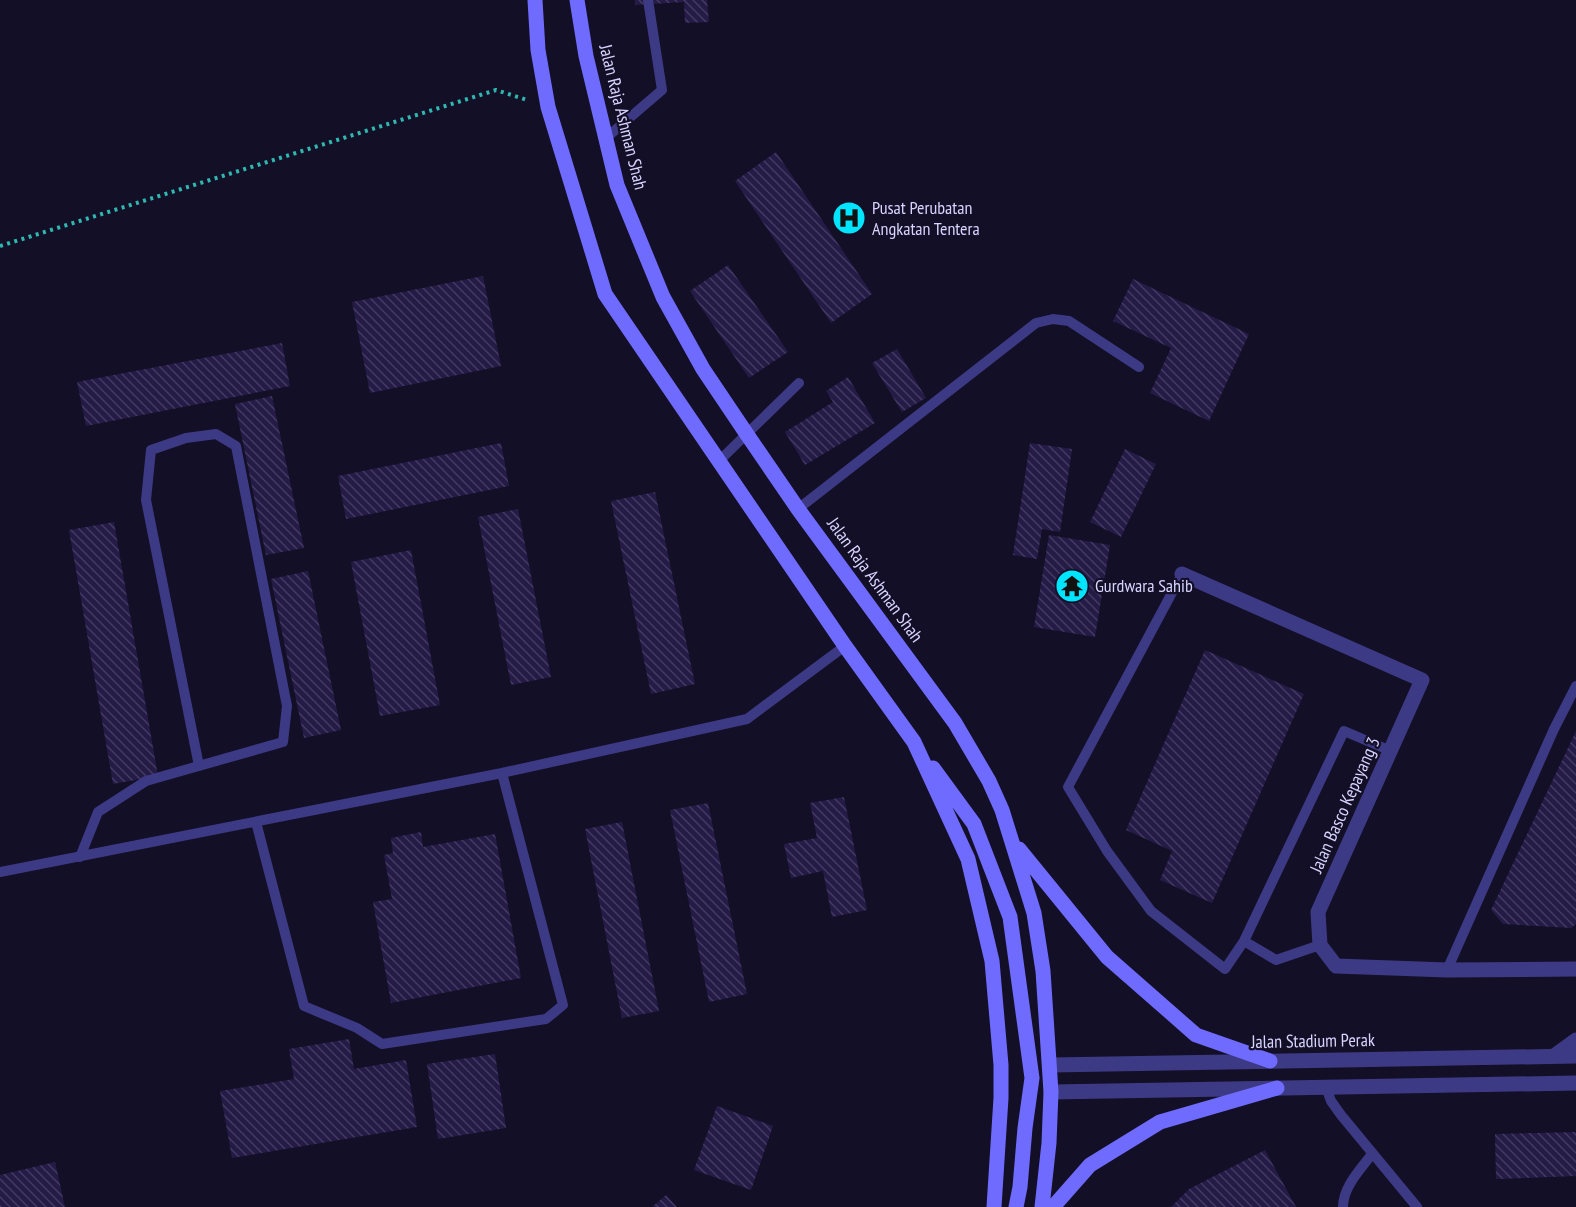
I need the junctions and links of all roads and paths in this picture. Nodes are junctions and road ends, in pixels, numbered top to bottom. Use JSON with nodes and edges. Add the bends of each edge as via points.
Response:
{"nodes":[{"id":1,"x":535,"y":0,"type":"edge"},
{"id":2,"x":577,"y":0,"type":"edge"},
{"id":3,"x":648,"y":0,"type":"edge"},
{"id":4,"x":548,"y":107,"type":"junction"},
{"id":5,"x":606,"y":138,"type":"junction"},
{"id":6,"x":0,"y":246,"type":"edge"},
{"id":7,"x":1139,"y":367,"type":"dead end"},
{"id":8,"x":799,"y":383,"type":"dead end"},
{"id":9,"x":746,"y":433,"type":"junction"},
{"id":10,"x":719,"y":461,"type":"junction"},
{"id":11,"x":798,"y":509,"type":"junction"},
{"id":12,"x":1182,"y":574,"type":"joint"},
{"id":13,"x":845,"y":646,"type":"junction"},
{"id":14,"x":1576,"y":686,"type":"edge"},
{"id":15,"x":914,"y":742,"type":"junction"},
{"id":16,"x":1391,"y":751,"type":"junction"},
{"id":17,"x":199,"y":766,"type":"junction"},
{"id":18,"x":502,"y":773,"type":"junction"},
{"id":19,"x":256,"y":822,"type":"junction"},
{"id":20,"x":1013,"y":842,"type":"junction"},
{"id":21,"x":80,"y":857,"type":"junction"},
{"id":22,"x":0,"y":872,"type":"edge"},
{"id":23,"x":1244,"y":941,"type":"junction"},
{"id":24,"x":1320,"y":945,"type":"junction"},
{"id":25,"x":1576,"y":969,"type":"edge"},
{"id":26,"x":1447,"y":970,"type":"junction"},
{"id":27,"x":1576,"y":1040,"type":"edge"},
{"id":28,"x":1554,"y":1056,"type":"junction"},
{"id":29,"x":1576,"y":1056,"type":"edge"},
{"id":30,"x":1270,"y":1061,"type":"junction"},
{"id":31,"x":1051,"y":1065,"type":"junction"},
{"id":32,"x":1032,"y":1078,"type":"junction"},
{"id":33,"x":1576,"y":1083,"type":"edge"},
{"id":34,"x":1326,"y":1087,"type":"junction"},
{"id":35,"x":1277,"y":1088,"type":"junction"},
{"id":36,"x":1051,"y":1092,"type":"junction"},
{"id":37,"x":1372,"y":1154,"type":"junction"},
{"id":38,"x":993,"y":1207,"type":"edge"},
{"id":39,"x":1016,"y":1207,"type":"edge"},
{"id":40,"x":1042,"y":1207,"type":"edge"},
{"id":41,"x":1053,"y":1207,"type":"edge"},
{"id":42,"x":1343,"y":1207,"type":"edge"},
{"id":43,"x":1417,"y":1207,"type":"edge"}],
"edges":[{"from":1,"to":4,"type":"main road","via":[[538,50]]},
{"from":2,"to":5,"type":"main road","name":"Jalan Raja Ashman Shah"},
{"from":3,"to":5,"type":"lane","via":[[662,90]]},
{"from":4,"to":6,"type":"path","via":[[496,90]]},
{"from":4,"to":10,"type":"main road","via":[[605,294]]},
{"from":5,"to":9,"type":"main road","name":"Jalan Raja Ashman Shah","via":[[617,185],[663,297],[703,369]]},
{"from":7,"to":11,"type":"lane","via":[[1070,321],[1036,323]]},
{"from":8,"to":9,"type":"lane"},
{"from":9,"to":10,"type":"lane"},
{"from":9,"to":11,"type":"main road","name":"Jalan Raja Ashman Shah"},
{"from":10,"to":13,"type":"main road"},
{"from":11,"to":20,"type":"main road","name":"Jalan Raja Ashman Shah","via":[[955,723],[989,781]]},
{"from":12,"to":16,"type":"street","name":"Jalan Basco Kepayang 3","via":[[1422,680]]},
{"from":12,"to":23,"type":"lane","via":[[1068,787],[1151,911],[1225,969]]},
{"from":13,"to":15,"type":"main road"},
{"from":13,"to":18,"type":"lane","via":[[747,718]]},
{"from":14,"to":26,"type":"lane"},
{"from":15,"to":32,"type":"main road","via":[[974,824],[1010,918]]},
{"from":15,"to":38,"type":"main road","via":[[968,859],[992,961],[1001,1065]]},
{"from":16,"to":23,"type":"lane","via":[[1344,731]]},
{"from":16,"to":24,"type":"street","name":"Jalan Basco Kepayang 3","via":[[1318,912]]},
{"from":17,"to":17,"type":"lane","via":[[284,742],[287,706],[236,447],[216,434],[186,438],[151,450],[146,500]]},
{"from":17,"to":21,"type":"lane","via":[[146,781],[98,812]]},
{"from":18,"to":19,"type":"lane"},
{"from":18,"to":19,"type":"lane","via":[[563,1005],[546,1019],[382,1044],[357,1028],[304,1006]]},
{"from":19,"to":21,"type":"lane"},
{"from":20,"to":30,"type":"main road","via":[[1107,957],[1196,1035]]},
{"from":20,"to":31,"type":"main road","name":"Jalan Raja Ashman Shah","via":[[1034,913]]},
{"from":21,"to":22,"type":"lane"},
{"from":23,"to":24,"type":"lane","via":[[1276,960]]},
{"from":24,"to":26,"type":"street","via":[[1336,966]]},
{"from":25,"to":26,"type":"street"},
{"from":27,"to":28,"type":"street"},
{"from":28,"to":29,"type":"street","name":"Jalan Stadium Perak"},
{"from":28,"to":30,"type":"street","name":"Jalan Stadium Perak"},
{"from":30,"to":31,"type":"street","name":"Jalan Stadium Perak"},
{"from":31,"to":32,"type":"main road"},
{"from":31,"to":36,"type":"main road","name":"Jalan Raja Ashman Shah"},
{"from":32,"to":36,"type":"main road"},
{"from":32,"to":39,"type":"main road"},
{"from":33,"to":34,"type":"street"},
{"from":34,"to":35,"type":"street"},
{"from":34,"to":37,"type":"lane","via":[[1331,1101]]},
{"from":35,"to":36,"type":"street"},
{"from":35,"to":41,"type":"main road","via":[[1160,1122],[1090,1165]]},
{"from":36,"to":40,"type":"main road","name":"Jalan Raja Ashman Shah"},
{"from":37,"to":42,"type":"lane","via":[[1343,1197]]},
{"from":37,"to":43,"type":"lane"}]}
